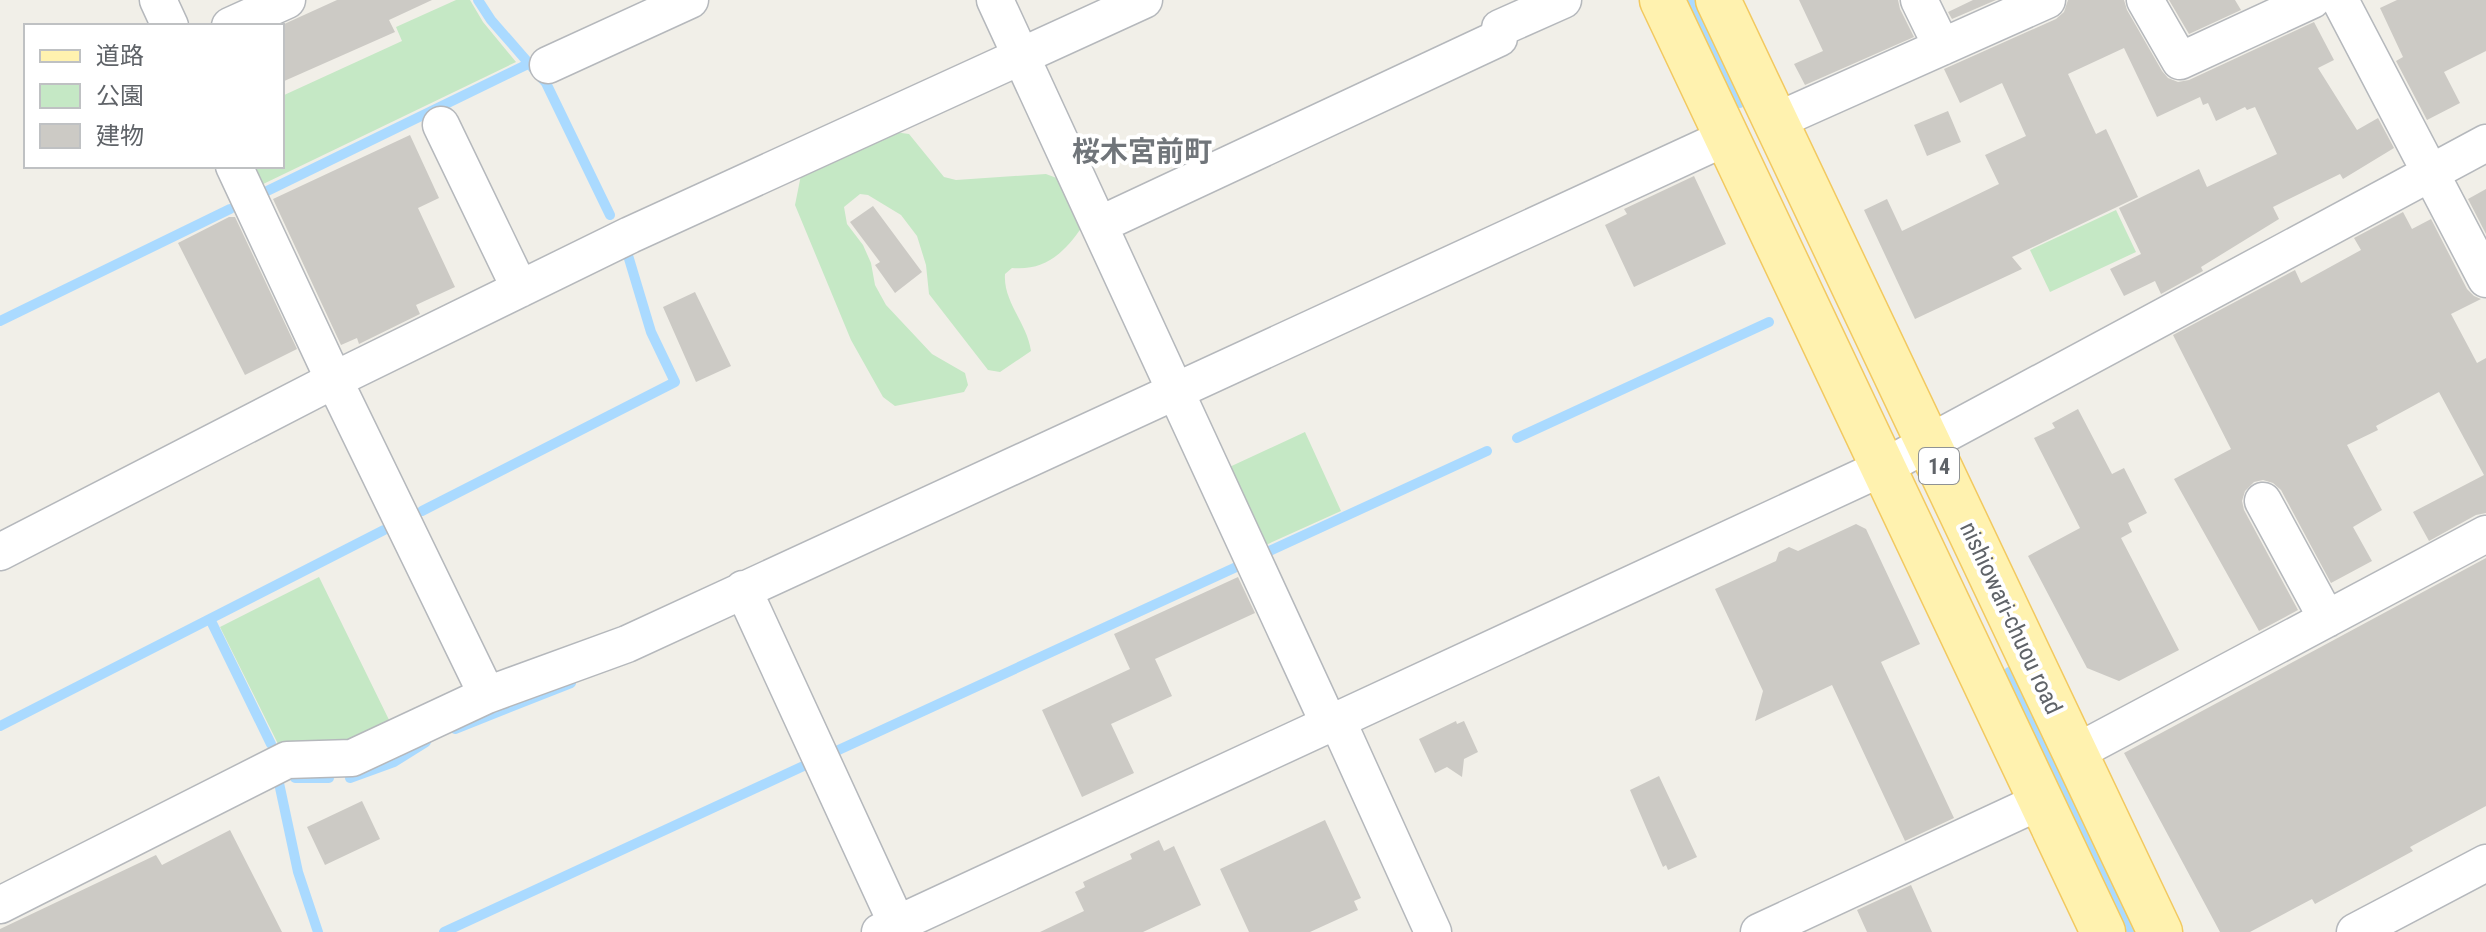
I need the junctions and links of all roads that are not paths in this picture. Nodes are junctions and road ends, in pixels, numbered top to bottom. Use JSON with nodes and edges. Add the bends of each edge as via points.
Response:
{"nodes":[{"id":1,"x":158,"y":0,"type":"edge"},
{"id":2,"x":287,"y":0,"type":"edge"},
{"id":3,"x":690,"y":0,"type":"edge"},
{"id":4,"x":995,"y":0,"type":"edge"},
{"id":5,"x":1144,"y":0,"type":"edge"},
{"id":6,"x":1563,"y":0,"type":"edge"},
{"id":7,"x":1662,"y":0,"type":"edge"},
{"id":8,"x":1718,"y":0,"type":"edge"},
{"id":9,"x":1919,"y":0,"type":"edge"},
{"id":10,"x":2047,"y":0,"type":"edge"},
{"id":11,"x":2145,"y":0,"type":"edge"},
{"id":12,"x":2312,"y":0,"type":"edge"},
{"id":13,"x":2352,"y":4,"type":"edge"},
{"id":14,"x":2002,"y":9,"type":"edge"},
{"id":15,"x":169,"y":24,"type":"edge"},
{"id":16,"x":234,"y":24,"type":"edge"},
{"id":17,"x":1942,"y":47,"type":"junction"},
{"id":18,"x":1021,"y":56,"type":"junction"},
{"id":19,"x":548,"y":65,"type":"dead end"},
{"id":20,"x":1776,"y":121,"type":"junction"},
{"id":21,"x":441,"y":125,"type":"dead end"},
{"id":22,"x":1727,"y":137,"type":"junction"},
{"id":23,"x":2486,"y":143,"type":"edge"},
{"id":24,"x":235,"y":168,"type":"edge"},
{"id":25,"x":2430,"y":173,"type":"junction"},
{"id":26,"x":1099,"y":225,"type":"junction"},
{"id":27,"x":2486,"y":279,"type":"edge"},
{"id":28,"x":520,"y":289,"type":"junction"},
{"id":29,"x":334,"y":380,"type":"junction"},
{"id":30,"x":1175,"y":390,"type":"junction"},
{"id":31,"x":1928,"y":444,"type":"junction"},
{"id":32,"x":1884,"y":467,"type":"junction"},
{"id":33,"x":2263,"y":501,"type":"dead end"},
{"id":34,"x":2486,"y":534,"type":"edge"},
{"id":35,"x":0,"y":552,"type":"edge"},
{"id":36,"x":743,"y":589,"type":"junction"},
{"id":37,"x":2327,"y":619,"type":"junction"},
{"id":38,"x":487,"y":695,"type":"junction"},
{"id":39,"x":1333,"y":722,"type":"junction"},
{"id":40,"x":2075,"y":753,"type":"junction"},
{"id":41,"x":2041,"y":801,"type":"junction"},
{"id":42,"x":2486,"y":863,"type":"edge"},
{"id":43,"x":0,"y":905,"type":"edge"},
{"id":44,"x":885,"y":930,"type":"edge"},
{"id":45,"x":1433,"y":932,"type":"edge"},
{"id":46,"x":1759,"y":932,"type":"edge"},
{"id":47,"x":2103,"y":932,"type":"edge"},
{"id":48,"x":2160,"y":932,"type":"edge"},
{"id":49,"x":2355,"y":932,"type":"edge"}],
"edges":[{"from":1,"to":15,"type":"street"},
{"from":2,"to":16,"type":"street"},
{"from":3,"to":19,"type":"street"},
{"from":4,"to":18,"type":"street"},
{"from":5,"to":18,"type":"street"},
{"from":6,"to":26,"type":"street","via":[[1500,28],[1499,38]]},
{"from":7,"to":22,"type":"main road","name":"nishiowari-chuou road","number":"14"},
{"from":8,"to":20,"type":"main road","name":"nishiowari-chuou road","number":"14"},
{"from":9,"to":17,"type":"street"},
{"from":10,"to":14,"type":"street"},
{"from":11,"to":12,"type":"street","via":[[2180,61]]},
{"from":13,"to":25,"type":"street"},
{"from":14,"to":17,"type":"street"},
{"from":17,"to":20,"type":"street"},
{"from":18,"to":26,"type":"street"},
{"from":18,"to":28,"type":"street"},
{"from":20,"to":31,"type":"main road","name":"nishiowari-chuou road","number":"14"},
{"from":21,"to":28,"type":"street"},
{"from":22,"to":30,"type":"street"},
{"from":22,"to":32,"type":"main road","name":"nishiowari-chuou road","number":"14"},
{"from":23,"to":25,"type":"street"},
{"from":24,"to":29,"type":"street"},
{"from":25,"to":27,"type":"street"},
{"from":25,"to":31,"type":"street"},
{"from":26,"to":30,"type":"street"},
{"from":28,"to":29,"type":"street"},
{"from":29,"to":35,"type":"street"},
{"from":29,"to":38,"type":"street"},
{"from":30,"to":36,"type":"street"},
{"from":30,"to":39,"type":"street"},
{"from":31,"to":32,"type":"street"},
{"from":31,"to":40,"type":"main road","name":"nishiowari-chuou road","number":"14"},
{"from":32,"to":39,"type":"street"},
{"from":32,"to":41,"type":"main road","name":"nishiowari-chuou road","number":"14"},
{"from":33,"to":37,"type":"street"},
{"from":34,"to":37,"type":"street"},
{"from":36,"to":38,"type":"street","via":[[627,644]]},
{"from":36,"to":44,"type":"street"},
{"from":37,"to":40,"type":"street"},
{"from":38,"to":43,"type":"street","via":[[352,758],[287,760]]},
{"from":39,"to":44,"type":"street"},
{"from":39,"to":45,"type":"street"},
{"from":40,"to":48,"type":"main road","name":"nishiowari-chuou road","number":"14"},
{"from":41,"to":46,"type":"street"},
{"from":41,"to":47,"type":"main road","name":"nishiowari-chuou road","number":"14"},
{"from":42,"to":49,"type":"street"}]}
